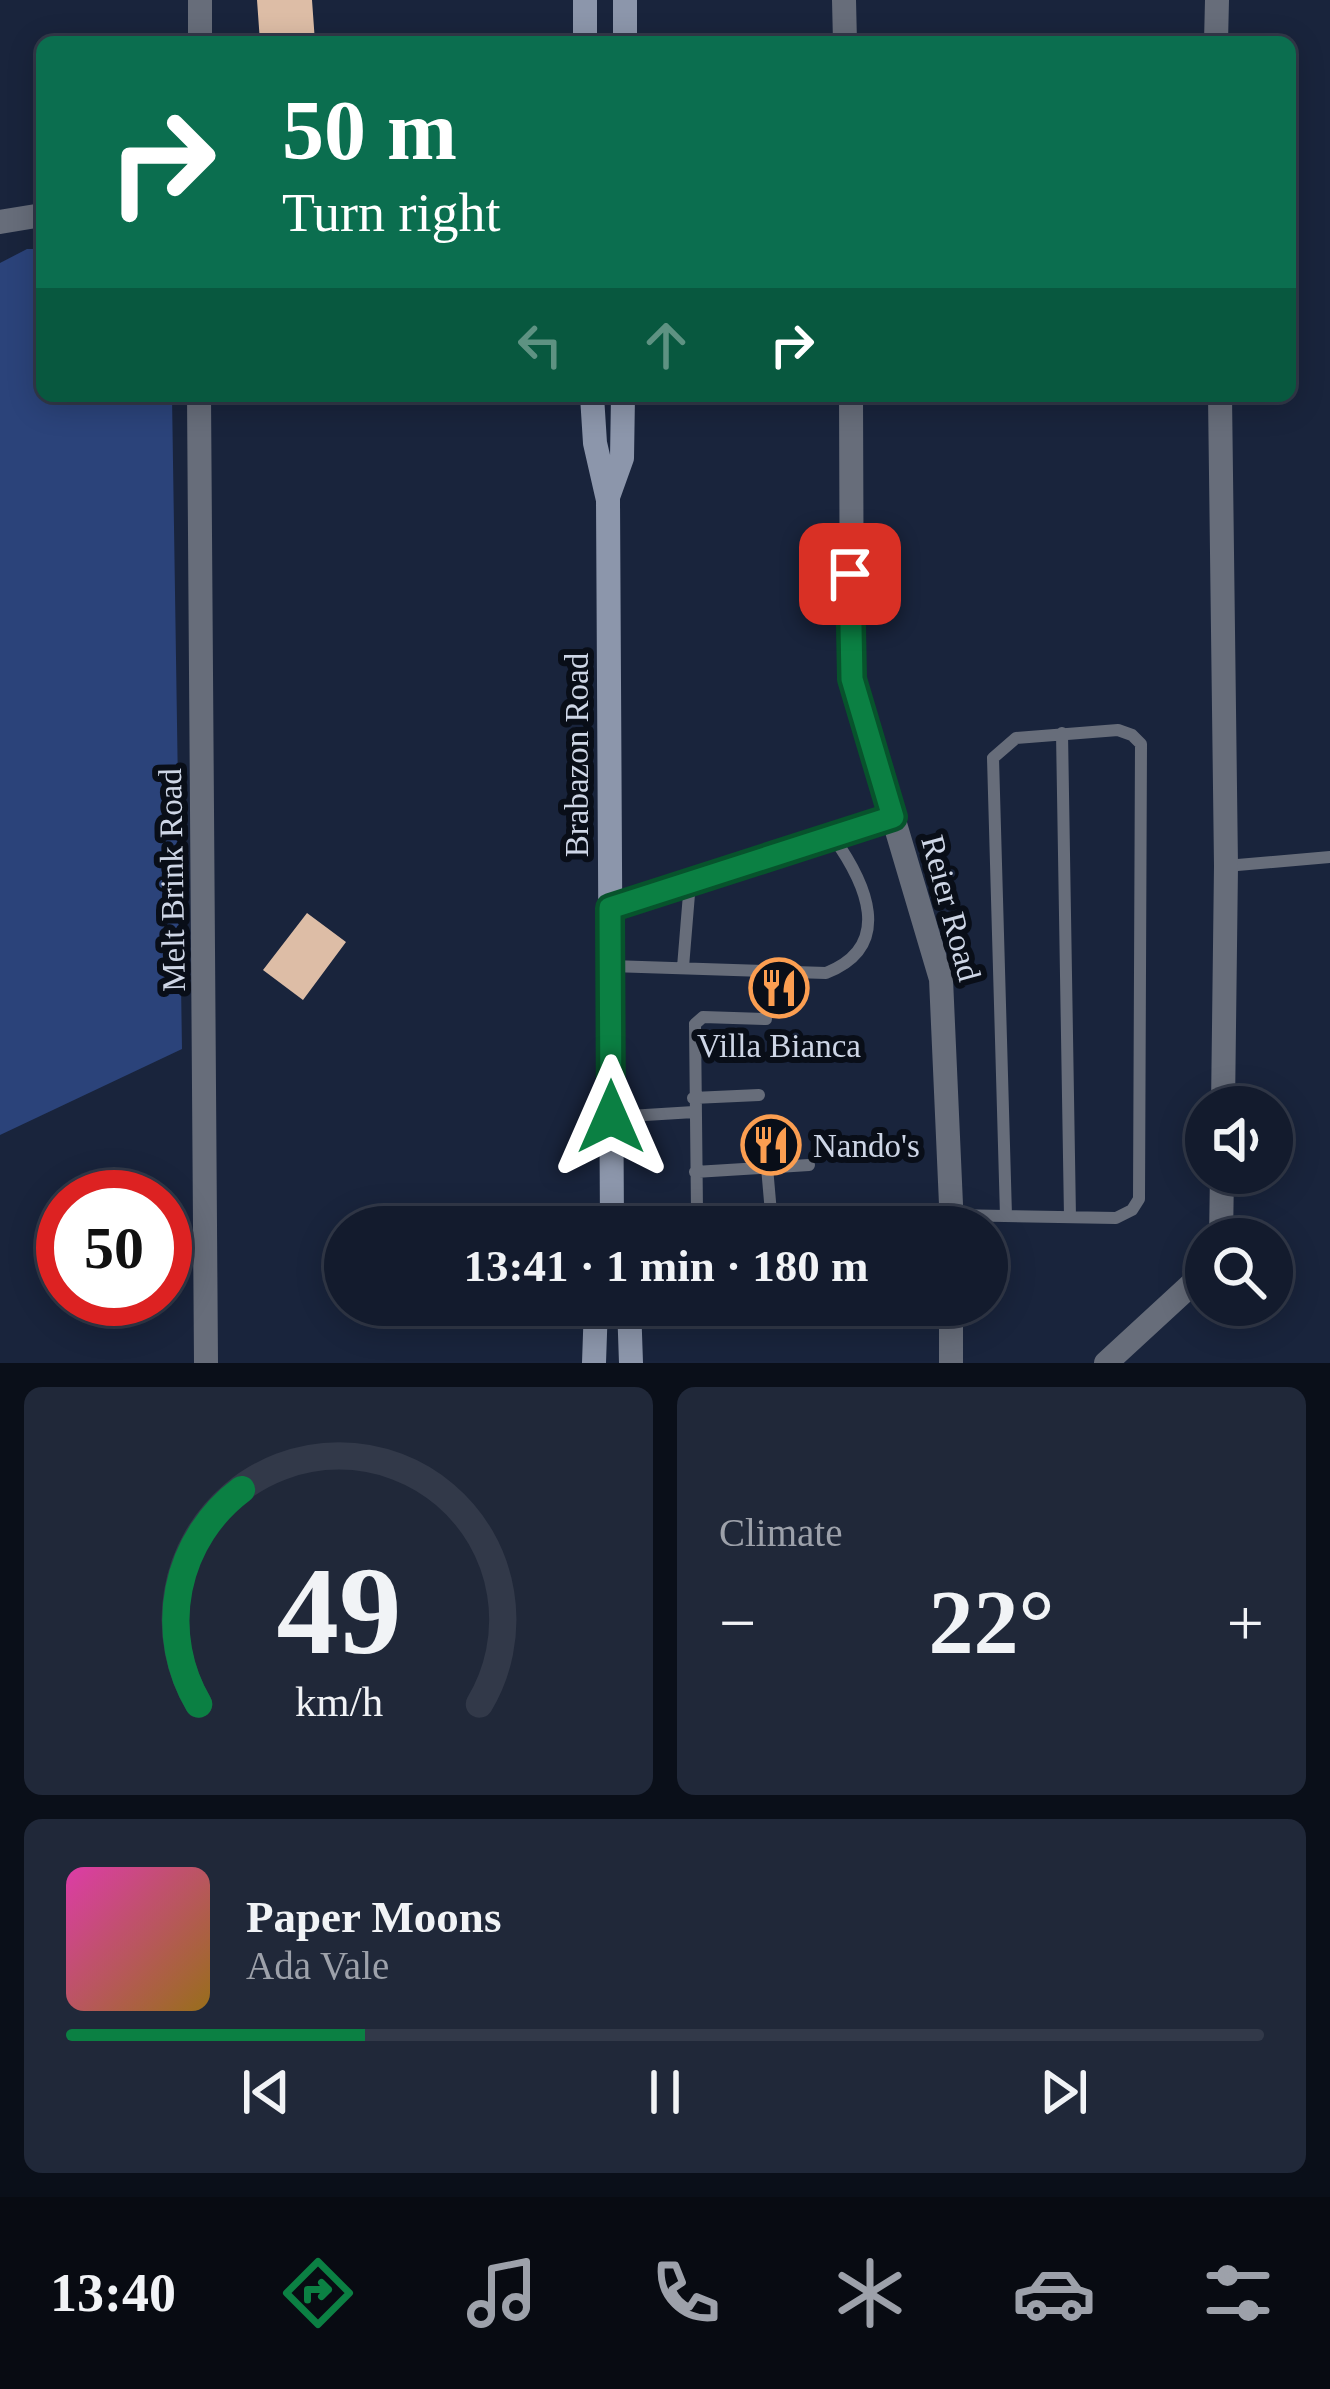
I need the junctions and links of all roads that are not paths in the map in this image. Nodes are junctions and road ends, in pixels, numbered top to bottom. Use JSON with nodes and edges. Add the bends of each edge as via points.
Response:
{"nodes":[{"id":1,"x":200,"y":0,"type":"edge"},
{"id":2,"x":585,"y":0,"type":"edge"},
{"id":3,"x":625,"y":0,"type":"edge"},
{"id":4,"x":844,"y":0,"type":"edge"},
{"id":5,"x":1217,"y":0,"type":"edge"},
{"id":6,"x":200,"y":36,"type":"edge"},
{"id":7,"x":585,"y":36,"type":"edge"},
{"id":8,"x":625,"y":36,"type":"edge"},
{"id":9,"x":844,"y":36,"type":"edge"},
{"id":10,"x":1216,"y":36,"type":"edge"},
{"id":11,"x":36,"y":216,"type":"edge"},
{"id":12,"x":0,"y":222,"type":"edge"},
{"id":13,"x":199,"y":402,"type":"edge"},
{"id":14,"x":592,"y":402,"type":"edge"},
{"id":15,"x":623,"y":402,"type":"edge"},
{"id":16,"x":851,"y":402,"type":"edge"},
{"id":17,"x":1220,"y":402,"type":"edge"},
{"id":18,"x":608,"y":500,"type":"junction"},
{"id":19,"x":1062,"y":733,"type":"junction"},
{"id":20,"x":893,"y":817,"type":"junction"},
{"id":21,"x":833,"y":837,"type":"junction"},
{"id":22,"x":1330,"y":857,"type":"edge"},
{"id":23,"x":1226,"y":866,"type":"junction"},
{"id":24,"x":690,"y":882,"type":"junction"},
{"id":25,"x":610,"y":908,"type":"junction"},
{"id":26,"x":611,"y":966,"type":"junction"},
{"id":27,"x":683,"y":967,"type":"junction"},
{"id":28,"x":766,"y":1019,"type":"dead end"},
{"id":29,"x":1223,"y":1086,"type":"edge"},
{"id":30,"x":759,"y":1095,"type":"dead end"},
{"id":31,"x":693,"y":1105,"type":"junction"},
{"id":32,"x":611,"y":1117,"type":"junction"},
{"id":33,"x":808,"y":1165,"type":"dead end"},
{"id":34,"x":766,"y":1167,"type":"junction"},
{"id":35,"x":695,"y":1172,"type":"junction"},
{"id":36,"x":612,"y":1206,"type":"edge"},
{"id":37,"x":697,"y":1206,"type":"edge"},
{"id":38,"x":770,"y":1206,"type":"edge"},
{"id":39,"x":951,"y":1206,"type":"edge"},
{"id":40,"x":1006,"y":1206,"type":"edge"},
{"id":41,"x":1008,"y":1216,"type":"edge"},
{"id":42,"x":1070,"y":1217,"type":"junction"},
{"id":43,"x":1185,"y":1290,"type":"edge"},
{"id":44,"x":595,"y":1326,"type":"edge"},
{"id":45,"x":629,"y":1326,"type":"edge"},
{"id":46,"x":951,"y":1326,"type":"edge"},
{"id":47,"x":206,"y":1363,"type":"edge"},
{"id":48,"x":594,"y":1363,"type":"edge"},
{"id":49,"x":631,"y":1363,"type":"edge"},
{"id":50,"x":951,"y":1363,"type":"edge"},
{"id":51,"x":1106,"y":1363,"type":"edge"}],
"edges":[{"from":1,"to":6,"type":"street"},
{"from":2,"to":7,"type":"main road"},
{"from":3,"to":8,"type":"main road"},
{"from":4,"to":9,"type":"street"},
{"from":5,"to":10,"type":"street"},
{"from":11,"to":12,"type":"street"},
{"from":13,"to":47,"type":"street","name":"Melt Brink Road"},
{"from":14,"to":18,"type":"main road","name":"Brabazon Road"},
{"from":15,"to":18,"type":"main road","name":"Brabazon Road","via":[[622,458]]},
{"from":16,"to":20,"type":"street","name":"Reier Road","via":[[852,679]]},
{"from":17,"to":23,"type":"street"},
{"from":18,"to":25,"type":"main road","name":"Brabazon Road"},
{"from":19,"to":40,"type":"lane","via":[[1016,738],[993,758]]},
{"from":19,"to":42,"type":"lane"},
{"from":19,"to":42,"type":"lane","via":[[1118,730],[1141,744],[1142,1180],[1132,1210],[1116,1218]]},
{"from":20,"to":21,"type":"lane"},
{"from":20,"to":39,"type":"street","name":"Reier Road","via":[[941,979]]},
{"from":21,"to":24,"type":"lane"},
{"from":21,"to":27,"type":"lane","via":[[868,912],[870,932],[859,955],[826,973]]},
{"from":22,"to":23,"type":"lane"},
{"from":23,"to":29,"type":"street"},
{"from":24,"to":25,"type":"lane"},
{"from":24,"to":27,"type":"lane"},
{"from":25,"to":26,"type":"main road","name":"Brabazon Road"},
{"from":26,"to":27,"type":"lane"},
{"from":26,"to":32,"type":"main road","name":"Brabazon Road"},
{"from":28,"to":31,"type":"lane","via":[[694,1024]]},
{"from":30,"to":31,"type":"lane"},
{"from":31,"to":32,"type":"lane"},
{"from":31,"to":35,"type":"lane"},
{"from":32,"to":36,"type":"main road","name":"Brabazon Road"},
{"from":33,"to":34,"type":"lane"},
{"from":34,"to":35,"type":"lane"},
{"from":34,"to":38,"type":"lane"},
{"from":35,"to":37,"type":"lane"},
{"from":41,"to":42,"type":"lane"},
{"from":43,"to":51,"type":"street"},
{"from":44,"to":48,"type":"main road"},
{"from":45,"to":49,"type":"main road"},
{"from":46,"to":50,"type":"street"}]}
